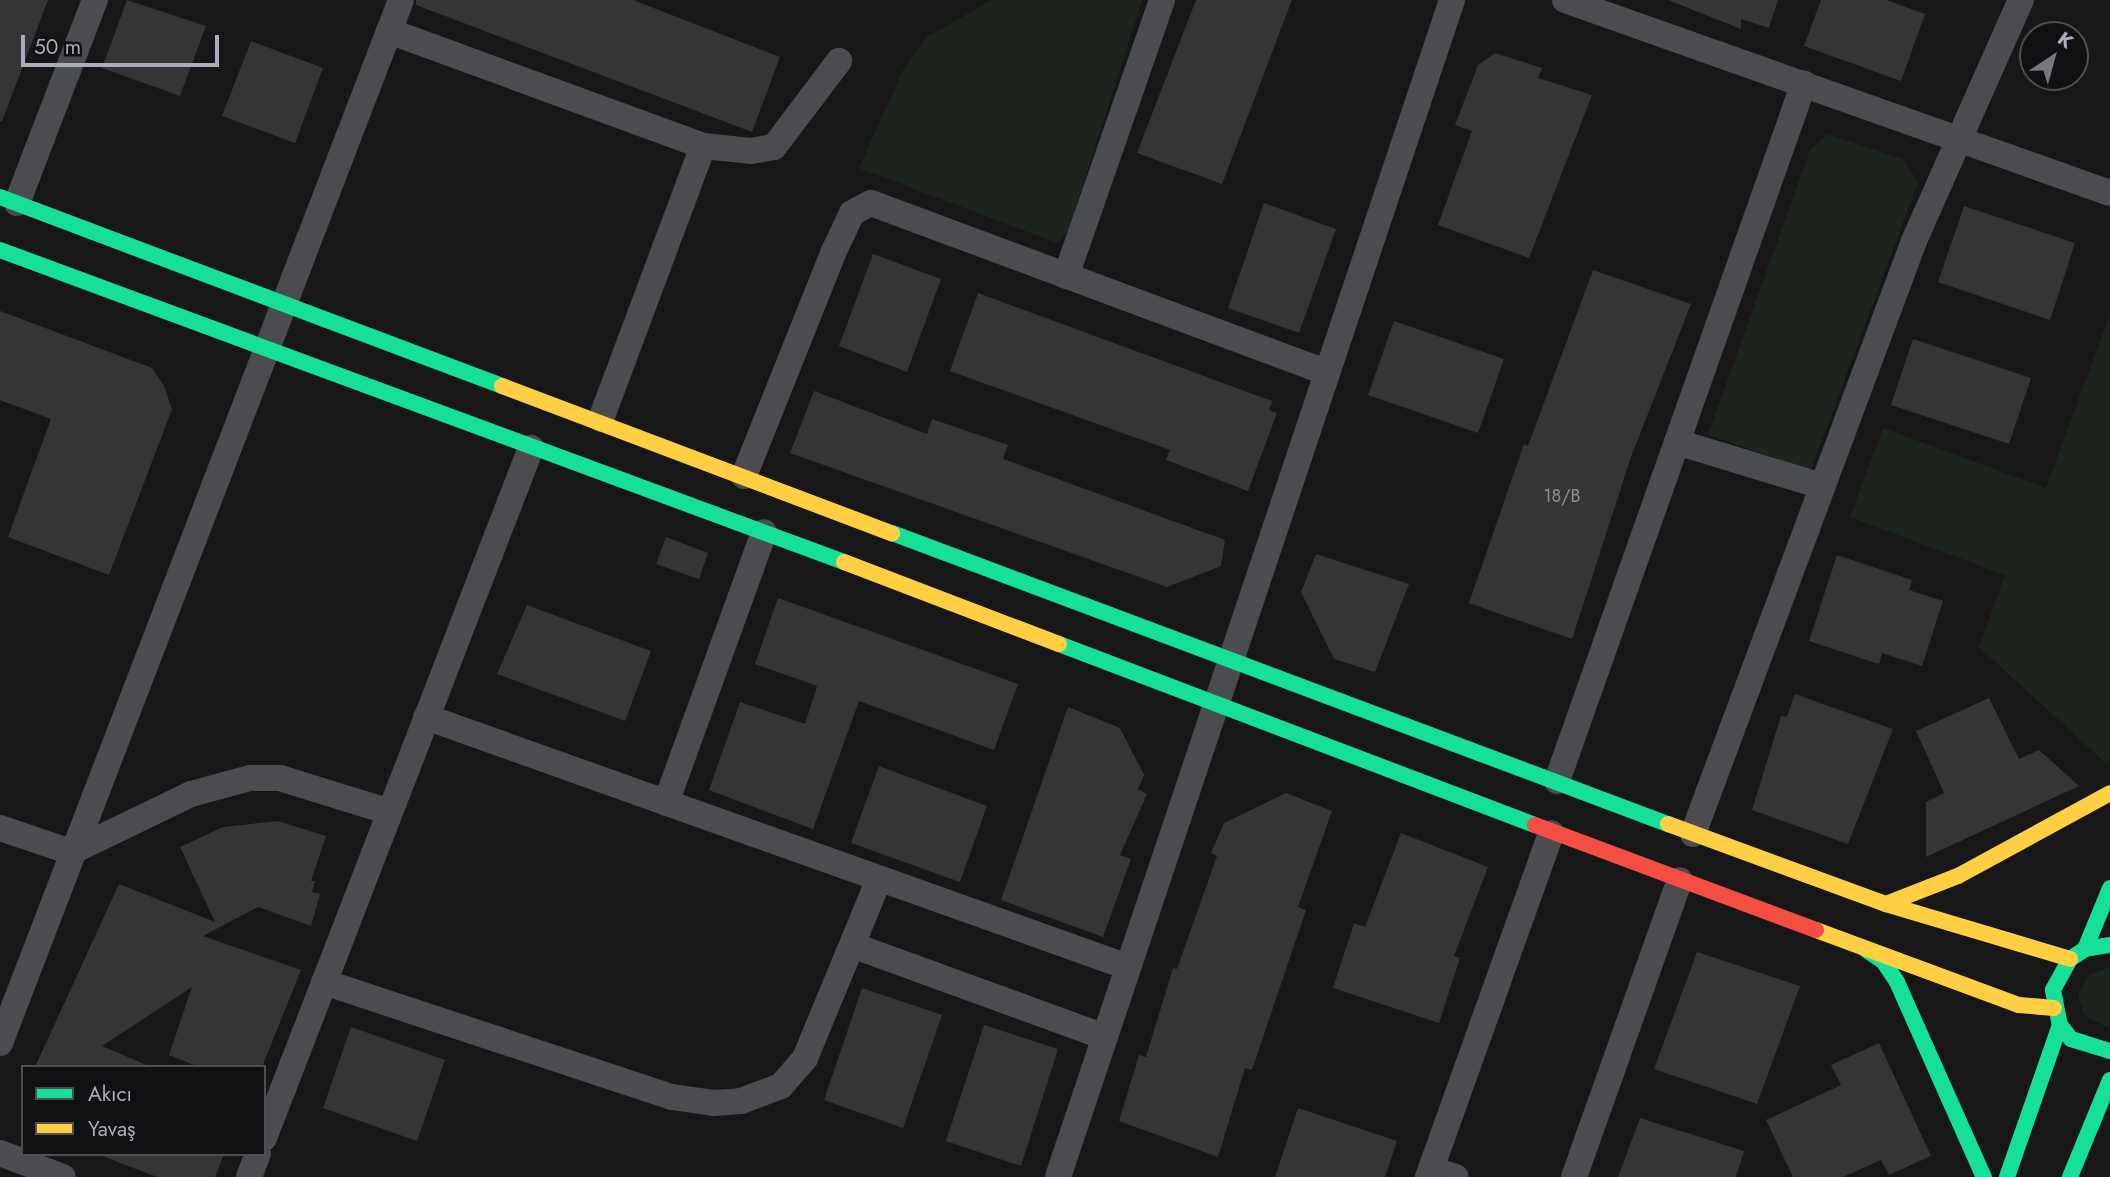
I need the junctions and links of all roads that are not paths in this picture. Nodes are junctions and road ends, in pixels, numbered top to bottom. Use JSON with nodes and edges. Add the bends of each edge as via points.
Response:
{"nodes":[{"id":1,"x":95,"y":0,"type":"edge"},
{"id":2,"x":401,"y":0,"type":"edge"},
{"id":3,"x":1163,"y":0,"type":"edge"},
{"id":4,"x":1452,"y":0,"type":"edge"},
{"id":5,"x":1565,"y":0,"type":"edge"},
{"id":6,"x":2021,"y":0,"type":"edge"},
{"id":7,"x":389,"y":31,"type":"junction"},
{"id":8,"x":839,"y":61,"type":"dead end"},
{"id":9,"x":1804,"y":83,"type":"junction"},
{"id":10,"x":1961,"y":136,"type":"junction"},
{"id":11,"x":703,"y":146,"type":"junction"},
{"id":12,"x":2110,"y":193,"type":"edge"},
{"id":13,"x":8,"y":200,"type":"edge"},
{"id":14,"x":0,"y":250,"type":"edge"},
{"id":15,"x":1066,"y":276,"type":"junction"},
{"id":16,"x":281,"y":305,"type":"junction"},
{"id":17,"x":264,"y":344,"type":"junction"},
{"id":18,"x":1326,"y":372,"type":"junction"},
{"id":19,"x":601,"y":419,"type":"junction"},
{"id":20,"x":1677,"y":442,"type":"junction"},
{"id":21,"x":531,"y":448,"type":"junction"},
{"id":22,"x":744,"y":476,"type":"junction"},
{"id":23,"x":1822,"y":486,"type":"junction"},
{"id":24,"x":764,"y":533,"type":"junction"},
{"id":25,"x":1231,"y":656,"type":"junction"},
{"id":26,"x":1220,"y":703,"type":"junction"},
{"id":27,"x":426,"y":717,"type":"junction"},
{"id":28,"x":1557,"y":781,"type":"junction"},
{"id":29,"x":2110,"y":793,"type":"edge"},
{"id":30,"x":666,"y":803,"type":"junction"},
{"id":31,"x":390,"y":812,"type":"junction"},
{"id":32,"x":0,"y":828,"type":"edge"},
{"id":33,"x":1551,"y":833,"type":"junction"},
{"id":34,"x":1693,"y":834,"type":"junction"},
{"id":35,"x":71,"y":852,"type":"junction"},
{"id":36,"x":879,"y":879,"type":"junction"},
{"id":37,"x":1680,"y":880,"type":"junction"},
{"id":38,"x":2110,"y":888,"type":"edge"},
{"id":39,"x":1886,"y":904,"type":"junction"},
{"id":40,"x":1849,"y":939,"type":"junction"},
{"id":41,"x":852,"y":945,"type":"junction"},
{"id":42,"x":2110,"y":946,"type":"edge"},
{"id":43,"x":2085,"y":949,"type":"junction"},
{"id":44,"x":2070,"y":959,"type":"junction"},
{"id":45,"x":1128,"y":967,"type":"junction"},
{"id":46,"x":324,"y":982,"type":"junction"},
{"id":47,"x":2054,"y":1008,"type":"junction"},
{"id":48,"x":2060,"y":1025,"type":"junction"},
{"id":49,"x":1105,"y":1037,"type":"junction"},
{"id":50,"x":0,"y":1043,"type":"edge"},
{"id":51,"x":2110,"y":1051,"type":"edge"},
{"id":52,"x":2110,"y":1080,"type":"edge"},
{"id":53,"x":266,"y":1133,"type":"edge"},
{"id":54,"x":0,"y":1153,"type":"edge"},
{"id":55,"x":257,"y":1156,"type":"edge"},
{"id":56,"x":1438,"y":1174,"type":"edge"},
{"id":57,"x":63,"y":1177,"type":"edge"},
{"id":58,"x":249,"y":1177,"type":"edge"},
{"id":59,"x":1058,"y":1177,"type":"edge"},
{"id":60,"x":1574,"y":1177,"type":"edge"},
{"id":61,"x":1984,"y":1177,"type":"edge"},
{"id":62,"x":2007,"y":1177,"type":"edge"},
{"id":63,"x":2070,"y":1177,"type":"edge"}],
"edges":[{"from":1,"to":13,"type":"street"},
{"from":2,"to":7,"type":"street"},
{"from":3,"to":15,"type":"street"},
{"from":4,"to":18,"type":"street"},
{"from":5,"to":9,"type":"street"},
{"from":6,"to":10,"type":"street"},
{"from":7,"to":11,"type":"street"},
{"from":7,"to":16,"type":"street"},
{"from":8,"to":11,"type":"street","via":[[774,147],[751,151]]},
{"from":9,"to":10,"type":"street"},
{"from":9,"to":20,"type":"street"},
{"from":10,"to":12,"type":"street"},
{"from":10,"to":23,"type":"street","via":[[1914,241]]},
{"from":11,"to":19,"type":"street"},
{"from":13,"to":16,"type":"street"},
{"from":14,"to":17,"type":"street"},
{"from":15,"to":18,"type":"street"},
{"from":15,"to":22,"type":"street","via":[[871,203],[852,213]]},
{"from":16,"to":17,"type":"street"},
{"from":16,"to":19,"type":"street"},
{"from":17,"to":21,"type":"street"},
{"from":17,"to":35,"type":"street"},
{"from":18,"to":25,"type":"street"},
{"from":19,"to":22,"type":"street"},
{"from":20,"to":23,"type":"street"},
{"from":20,"to":28,"type":"street"},
{"from":21,"to":24,"type":"street"},
{"from":21,"to":27,"type":"street"},
{"from":22,"to":25,"type":"street"},
{"from":23,"to":34,"type":"street"},
{"from":24,"to":26,"type":"street"},
{"from":24,"to":30,"type":"street"},
{"from":25,"to":26,"type":"street"},
{"from":25,"to":28,"type":"street"},
{"from":26,"to":33,"type":"street"},
{"from":26,"to":45,"type":"street"},
{"from":27,"to":30,"type":"street"},
{"from":27,"to":31,"type":"street"},
{"from":28,"to":34,"type":"street"},
{"from":29,"to":39,"type":"street","via":[[1958,876]]},
{"from":30,"to":36,"type":"street"},
{"from":31,"to":35,"type":"street","via":[[279,778],[250,778],[191,794]]},
{"from":31,"to":46,"type":"street"},
{"from":32,"to":35,"type":"street"},
{"from":33,"to":37,"type":"street"},
{"from":33,"to":56,"type":"street"},
{"from":34,"to":39,"type":"street"},
{"from":35,"to":50,"type":"street"},
{"from":36,"to":41,"type":"street"},
{"from":36,"to":45,"type":"street"},
{"from":37,"to":40,"type":"street"},
{"from":37,"to":60,"type":"street"},
{"from":38,"to":43,"type":"street"},
{"from":39,"to":44,"type":"street"},
{"from":40,"to":47,"type":"street","via":[[2019,1005]]},
{"from":40,"to":61,"type":"street","via":[[1883,961],[1897,982]]},
{"from":41,"to":46,"type":"street","via":[[805,1058],[793,1076],[765,1093],[714,1104],[672,1097]]},
{"from":41,"to":49,"type":"street"},
{"from":42,"to":43,"type":"street"},
{"from":43,"to":44,"type":"street"},
{"from":44,"to":47,"type":"street","via":[[2056,982]]},
{"from":45,"to":49,"type":"street"},
{"from":46,"to":53,"type":"street"},
{"from":47,"to":48,"type":"street"},
{"from":48,"to":51,"type":"street","via":[[2086,1048]]},
{"from":48,"to":62,"type":"street"},
{"from":49,"to":59,"type":"street"},
{"from":52,"to":63,"type":"street"},
{"from":54,"to":57,"type":"street"},
{"from":55,"to":58,"type":"street"}]}
